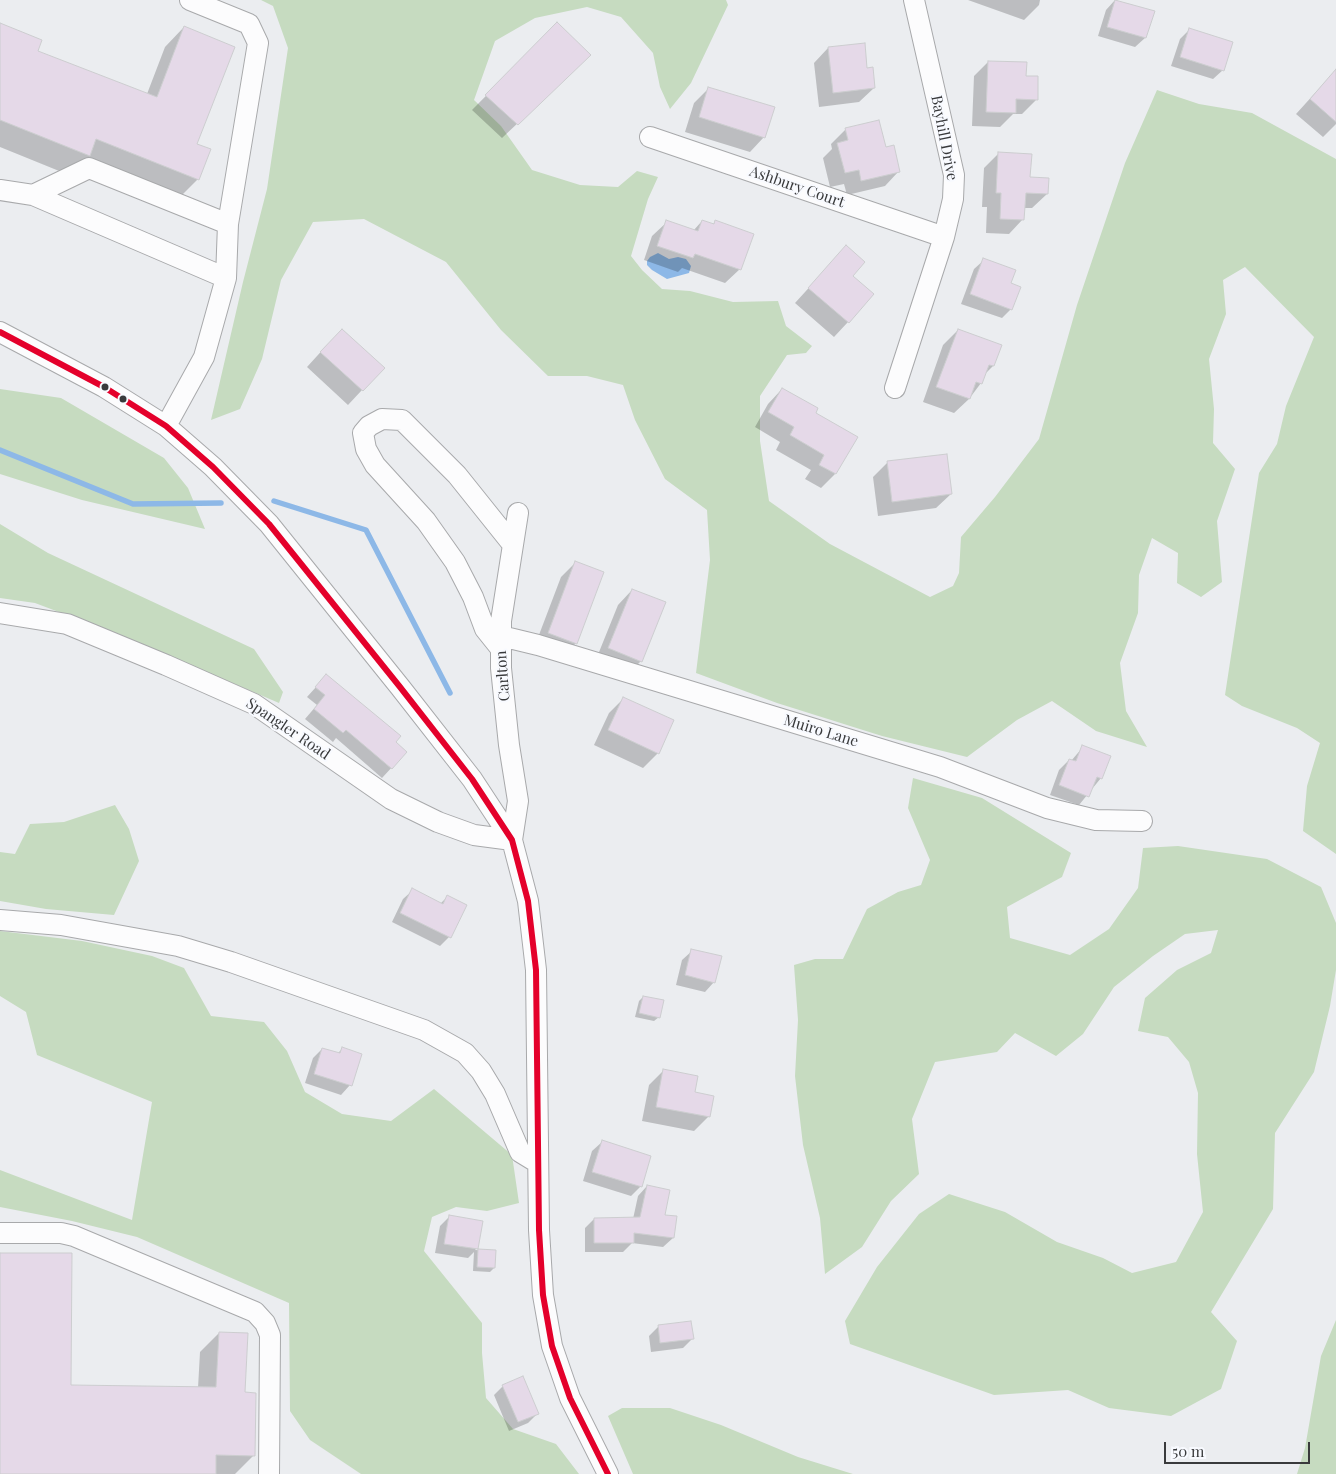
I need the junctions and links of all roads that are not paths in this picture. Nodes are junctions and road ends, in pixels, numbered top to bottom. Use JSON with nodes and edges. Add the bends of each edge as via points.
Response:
{"nodes":[{"id":1,"x":190,"y":0,"type":"edge"},
{"id":2,"x":914,"y":0,"type":"edge"},
{"id":3,"x":650,"y":137,"type":"dead end"},
{"id":4,"x":0,"y":190,"type":"edge"},
{"id":5,"x":33,"y":195,"type":"junction"},
{"id":6,"x":228,"y":224,"type":"junction"},
{"id":7,"x":944,"y":237,"type":"junction"},
{"id":8,"x":226,"y":278,"type":"junction"},
{"id":9,"x":0,"y":332,"type":"edge"},
{"id":10,"x":894,"y":388,"type":"dead end"},
{"id":11,"x":166,"y":426,"type":"junction"},
{"id":12,"x":518,"y":513,"type":"dead end"},
{"id":13,"x":513,"y":545,"type":"junction"},
{"id":14,"x":0,"y":613,"type":"edge"},
{"id":15,"x":501,"y":643,"type":"junction"},
{"id":16,"x":1142,"y":821,"type":"dead end"},
{"id":17,"x":512,"y":840,"type":"junction"},
{"id":18,"x":0,"y":920,"type":"edge"},
{"id":19,"x":538,"y":1163,"type":"junction"},
{"id":20,"x":0,"y":1233,"type":"edge"},
{"id":21,"x":269,"y":1474,"type":"edge"},
{"id":22,"x":608,"y":1474,"type":"edge"}],
"edges":[{"from":1,"to":6,"type":"street","via":[[249,24],[258,43]]},
{"from":2,"to":7,"type":"street","name":"Bayhill Drive","via":[[954,175],[953,200]]},
{"from":3,"to":7,"type":"street","name":"Ashbury Court"},
{"from":4,"to":5,"type":"street"},
{"from":5,"to":6,"type":"street","via":[[89,168]]},
{"from":5,"to":8,"type":"street"},
{"from":6,"to":8,"type":"street"},
{"from":7,"to":10,"type":"street","name":"Bayhill Drive"},
{"from":8,"to":11,"type":"street","via":[[204,357]]},
{"from":9,"to":11,"type":"street","via":[[104,388]]},
{"from":11,"to":17,"type":"street","via":[[213,467],[268,524],[472,779]]},
{"from":12,"to":13,"type":"street","name":"Carlton"},
{"from":13,"to":15,"type":"street","name":"Carlton","via":[[501,621]]},
{"from":13,"to":15,"type":"street","via":[[457,475],[402,420],[382,419],[363,433],[366,449],[375,464],[426,521],[456,562],[485,629]]},
{"from":14,"to":17,"type":"street","name":"Spangler Road","via":[[67,624],[254,704],[391,799],[474,835]]},
{"from":15,"to":16,"type":"street","name":"Muiro Lane","via":[[547,647],[940,767],[1046,808],[1096,820]]},
{"from":15,"to":17,"type":"street","name":"Carlton","via":[[509,746],[518,801]]},
{"from":17,"to":19,"type":"street","via":[[528,900],[536,970]]},
{"from":18,"to":19,"type":"street","via":[[61,925],[178,946],[424,1030],[449,1042],[470,1059],[495,1094],[520,1152]]},
{"from":19,"to":22,"type":"street","via":[[543,1295],[552,1346],[570,1398]]},
{"from":20,"to":21,"type":"street","via":[[74,1236],[255,1312],[270,1335]]}]}
